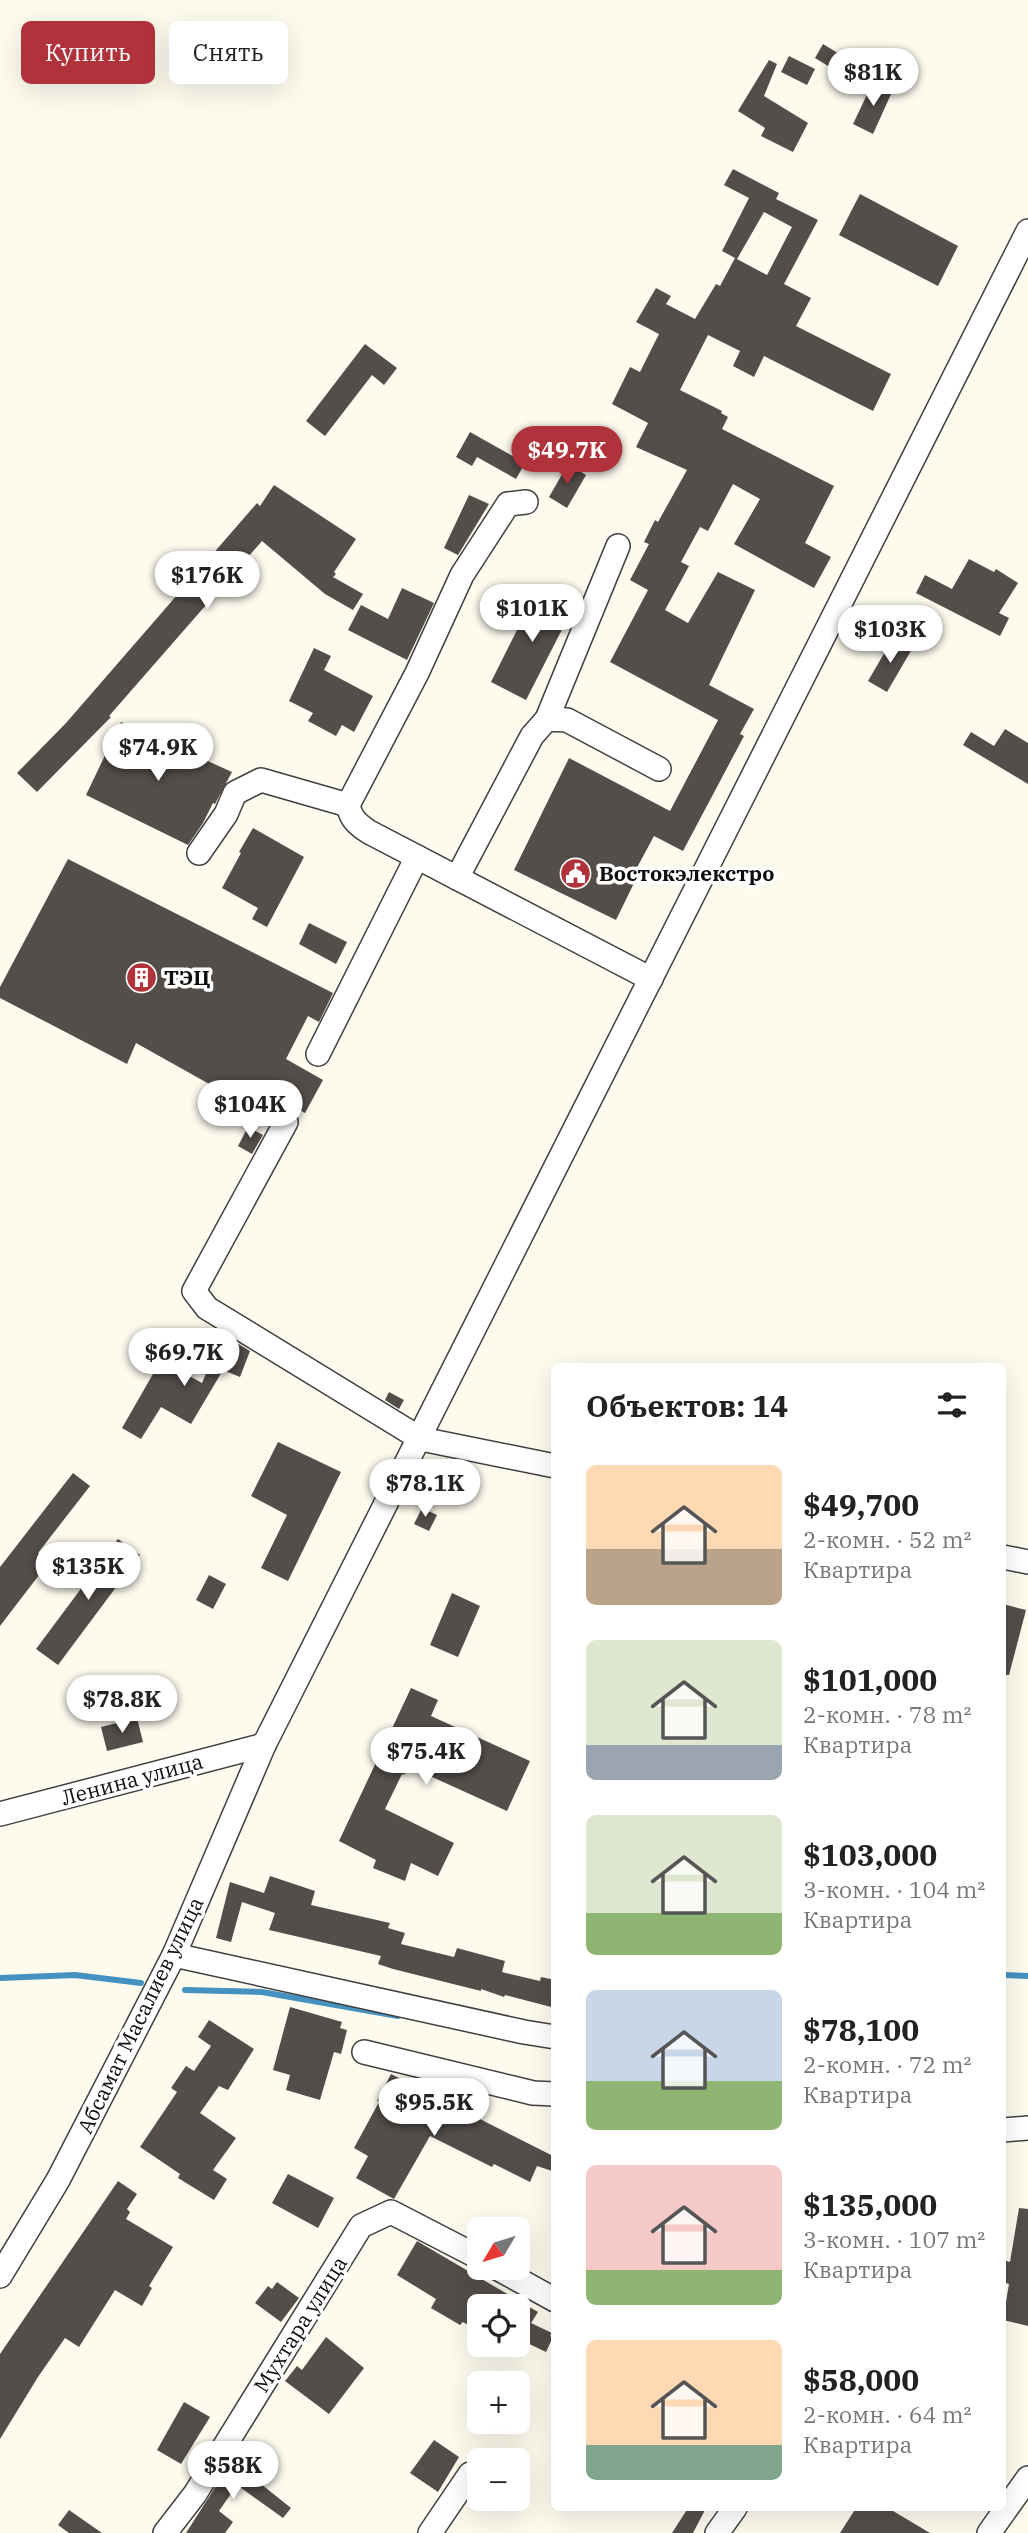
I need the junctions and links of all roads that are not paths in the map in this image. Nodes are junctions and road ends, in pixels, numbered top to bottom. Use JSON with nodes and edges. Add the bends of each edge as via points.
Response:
{"nodes":[{"id":1,"x":1028,"y":231,"type":"edge"},
{"id":2,"x":526,"y":502,"type":"dead end"},
{"id":3,"x":618,"y":546,"type":"dead end"},
{"id":4,"x":547,"y":719,"type":"junction"},
{"id":5,"x":659,"y":769,"type":"dead end"},
{"id":6,"x":348,"y":805,"type":"junction"},
{"id":7,"x":199,"y":853,"type":"dead end"},
{"id":8,"x":417,"y":857,"type":"junction"},
{"id":9,"x":457,"y":878,"type":"junction"},
{"id":10,"x":651,"y":979,"type":"junction"},
{"id":11,"x":318,"y":1054,"type":"dead end"},
{"id":12,"x":286,"y":1122,"type":"dead end"},
{"id":13,"x":421,"y":1439,"type":"junction"},
{"id":14,"x":551,"y":1465,"type":"edge"},
{"id":15,"x":1006,"y":1558,"type":"edge"},
{"id":16,"x":1028,"y":1562,"type":"edge"},
{"id":17,"x":264,"y":1745,"type":"junction"},
{"id":18,"x":0,"y":1814,"type":"edge"},
{"id":19,"x":174,"y":1955,"type":"junction"},
{"id":20,"x":551,"y":2036,"type":"edge"},
{"id":21,"x":364,"y":2052,"type":"dead end"},
{"id":22,"x":551,"y":2094,"type":"edge"},
{"id":23,"x":1028,"y":2128,"type":"edge"},
{"id":24,"x":1006,"y":2130,"type":"edge"},
{"id":25,"x":467,"y":2251,"type":"edge"},
{"id":26,"x":0,"y":2276,"type":"edge"},
{"id":27,"x":519,"y":2280,"type":"edge"},
{"id":28,"x":551,"y":2298,"type":"edge"},
{"id":29,"x":467,"y":2478,"type":"edge"},
{"id":30,"x":1028,"y":2478,"type":"edge"},
{"id":31,"x":1006,"y":2509,"type":"edge"},
{"id":32,"x":733,"y":2511,"type":"edge"},
{"id":33,"x":1005,"y":2511,"type":"edge"},
{"id":34,"x":165,"y":2533,"type":"edge"},
{"id":35,"x":430,"y":2533,"type":"edge"},
{"id":36,"x":717,"y":2533,"type":"edge"},
{"id":37,"x":989,"y":2533,"type":"edge"}],
"edges":[{"from":1,"to":10,"type":"street","name":"Абсамат Масалиев улица"},
{"from":2,"to":6,"type":"street","via":[[508,504],[462,575]]},
{"from":3,"to":4,"type":"street"},
{"from":4,"to":5,"type":"street","via":[[567,720]]},
{"from":4,"to":9,"type":"street","via":[[532,736]]},
{"from":6,"to":7,"type":"street","via":[[261,779],[235,793]]},
{"from":6,"to":8,"type":"street","via":[[356,824]]},
{"from":8,"to":9,"type":"street"},
{"from":8,"to":11,"type":"street"},
{"from":9,"to":10,"type":"street"},
{"from":10,"to":13,"type":"street","name":"Абсамат Масалиев улица"},
{"from":12,"to":13,"type":"street","via":[[194,1291],[206,1308]]},
{"from":13,"to":14,"type":"street"},
{"from":13,"to":17,"type":"street","name":"Абсамат Масалиев улица"},
{"from":15,"to":16,"type":"street"},
{"from":17,"to":18,"type":"street","name":"Ленина улица"},
{"from":17,"to":19,"type":"street","name":"Абсамат Масалиев улица"},
{"from":19,"to":20,"type":"street"},
{"from":19,"to":26,"type":"street","name":"Абсамат Масалиев улица","via":[[58,2180]]},
{"from":21,"to":22,"type":"street"},
{"from":23,"to":24,"type":"street"},
{"from":25,"to":34,"type":"street","name":"Мухтара улица","via":[[391,2212],[361,2226],[195,2494]]},
{"from":27,"to":28,"type":"street"},
{"from":29,"to":35,"type":"street"},
{"from":30,"to":31,"type":"street"},
{"from":32,"to":36,"type":"street"},
{"from":33,"to":37,"type":"street"}]}
